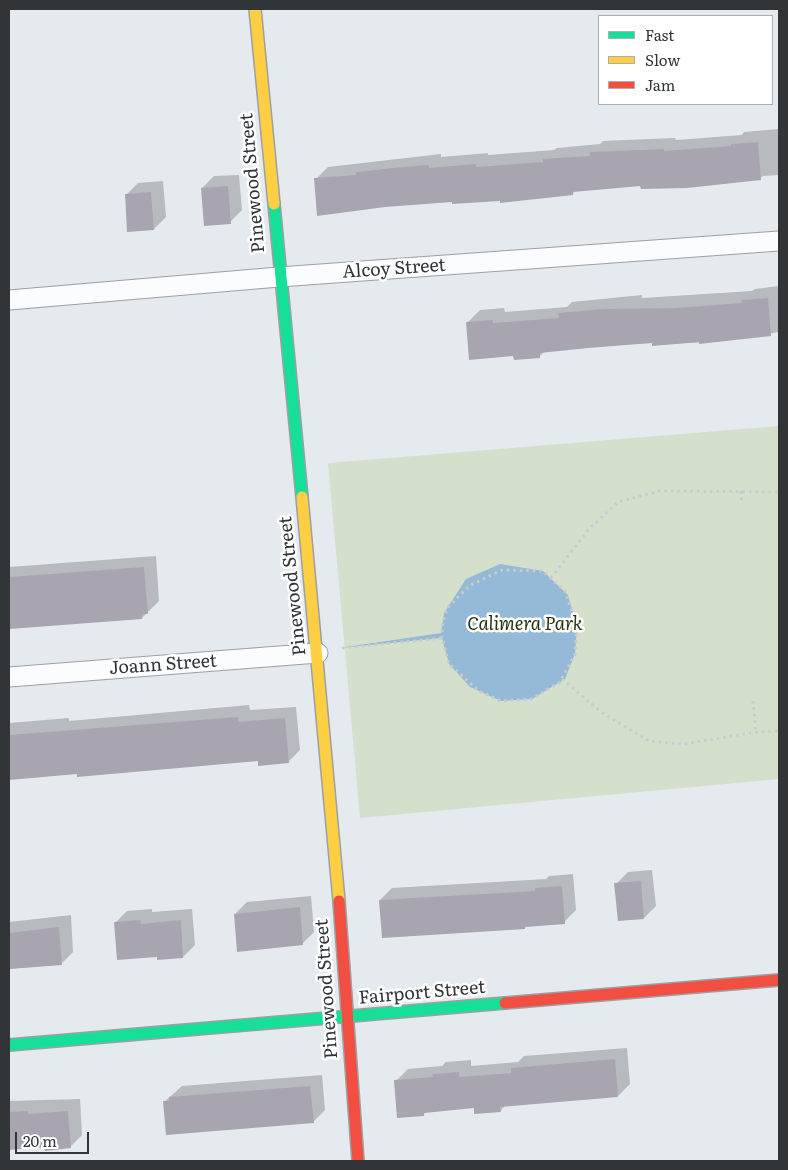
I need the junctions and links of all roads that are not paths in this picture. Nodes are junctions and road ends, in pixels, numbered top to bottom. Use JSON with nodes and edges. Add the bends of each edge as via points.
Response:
{"nodes":[{"id":1,"x":255,"y":9,"type":"edge"},
{"id":2,"x":779,"y":240,"type":"edge"},
{"id":3,"x":279,"y":277,"type":"junction"},
{"id":4,"x":9,"y":300,"type":"edge"},
{"id":5,"x":318,"y":653,"type":"junction"},
{"id":6,"x":9,"y":677,"type":"edge"},
{"id":7,"x":779,"y":980,"type":"edge"},
{"id":8,"x":346,"y":1017,"type":"junction"},
{"id":9,"x":9,"y":1046,"type":"edge"},
{"id":10,"x":358,"y":1161,"type":"edge"}],
"edges":[{"from":1,"to":3,"type":"street","name":"Pinewood Street"},
{"from":2,"to":3,"type":"street","name":"Alcoy Street"},
{"from":3,"to":4,"type":"street","name":"Alcoy Street"},
{"from":3,"to":5,"type":"street","name":"Pinewood Street"},
{"from":5,"to":6,"type":"street","name":"Joann Street"},
{"from":5,"to":8,"type":"street","name":"Pinewood Street"},
{"from":7,"to":8,"type":"street","name":"Fairport Street"},
{"from":8,"to":9,"type":"street","name":"Fairport Street"},
{"from":8,"to":10,"type":"street","name":"Pinewood Street"}]}
